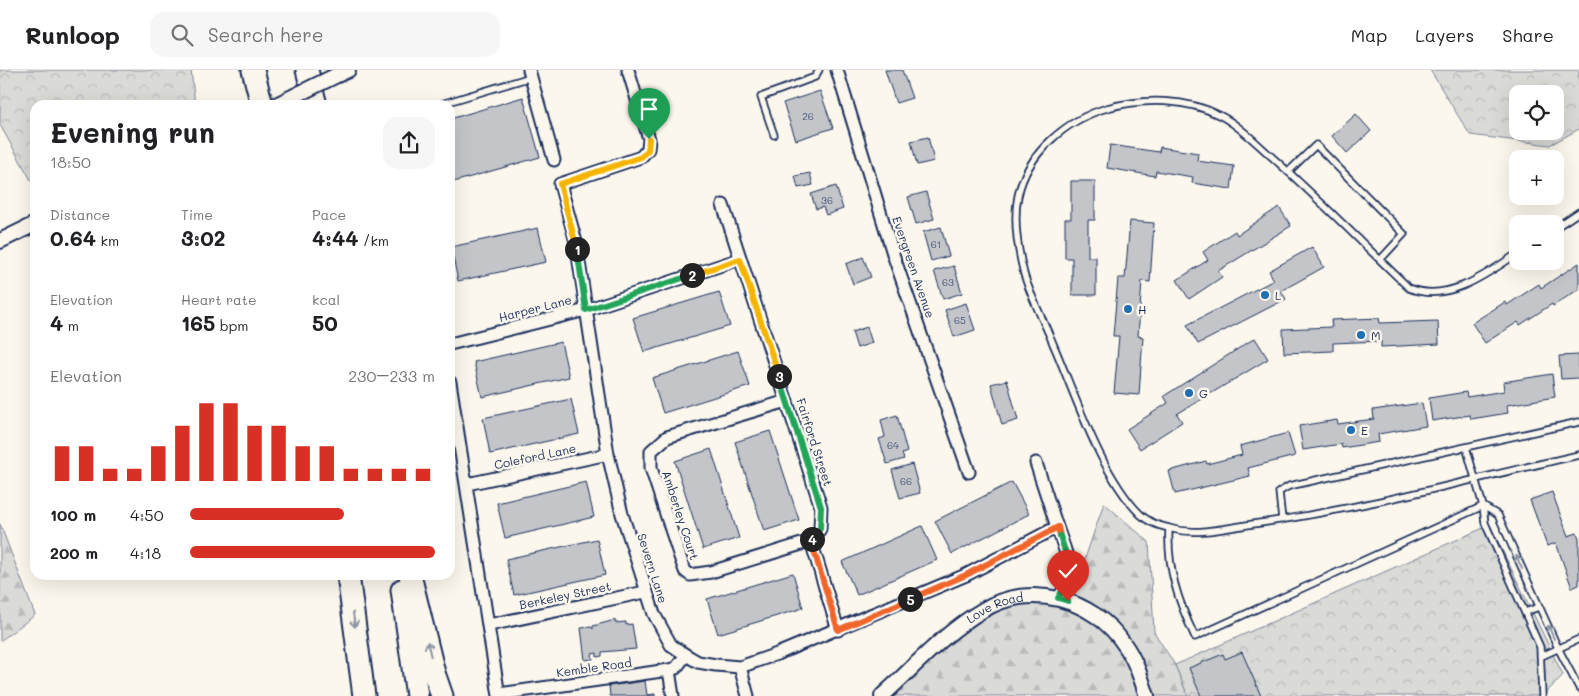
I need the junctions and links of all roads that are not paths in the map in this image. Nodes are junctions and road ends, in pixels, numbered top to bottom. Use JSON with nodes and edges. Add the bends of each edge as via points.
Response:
{"nodes":[{"id":1,"x":252,"y":70,"type":"edge"},
{"id":2,"x":307,"y":70,"type":"edge"},
{"id":3,"x":628,"y":70,"type":"edge"},
{"id":4,"x":819,"y":70,"type":"edge"},
{"id":5,"x":836,"y":70,"type":"edge"},
{"id":6,"x":343,"y":73,"type":"edge"},
{"id":7,"x":530,"y":73,"type":"edge"},
{"id":8,"x":261,"y":100,"type":"edge"},
{"id":9,"x":286,"y":100,"type":"edge"},
{"id":10,"x":315,"y":100,"type":"edge"},
{"id":11,"x":452,"y":100,"type":"edge"},
{"id":12,"x":774,"y":135,"type":"dead end"},
{"id":13,"x":554,"y":160,"type":"dead end"},
{"id":14,"x":1288,"y":172,"type":"junction"},
{"id":15,"x":723,"y":205,"type":"dead end"},
{"id":16,"x":1579,"y":212,"type":"edge"},
{"id":17,"x":1564,"y":222,"type":"edge"},
{"id":18,"x":30,"y":226,"type":"edge"},
{"id":19,"x":0,"y":241,"type":"edge"},
{"id":20,"x":740,"y":259,"type":"junction"},
{"id":21,"x":1509,"y":259,"type":"edge"},
{"id":22,"x":1380,"y":260,"type":"junction"},
{"id":23,"x":586,"y":310,"type":"junction"},
{"id":24,"x":455,"y":343,"type":"edge"},
{"id":25,"x":787,"y":401,"type":"junction"},
{"id":26,"x":455,"y":412,"type":"edge"},
{"id":27,"x":1579,"y":422,"type":"edge"},
{"id":28,"x":1466,"y":447,"type":"junction"},
{"id":29,"x":608,"y":454,"type":"junction"},
{"id":30,"x":1579,"y":455,"type":"edge"},
{"id":31,"x":1036,"y":463,"type":"dead end"},
{"id":32,"x":969,"y":472,"type":"dead end"},
{"id":33,"x":1474,"y":478,"type":"junction"},
{"id":34,"x":467,"y":484,"type":"junction"},
{"id":35,"x":1483,"y":506,"type":"junction"},
{"id":36,"x":1282,"y":520,"type":"junction"},
{"id":37,"x":1058,"y":527,"type":"junction"},
{"id":38,"x":1169,"y":528,"type":"junction"},
{"id":39,"x":811,"y":541,"type":"junction"},
{"id":40,"x":349,"y":580,"type":"edge"},
{"id":41,"x":401,"y":580,"type":"edge"},
{"id":42,"x":411,"y":580,"type":"edge"},
{"id":43,"x":645,"y":592,"type":"junction"},
{"id":44,"x":1058,"y":598,"type":"junction"},
{"id":45,"x":1539,"y":607,"type":"junction"},
{"id":46,"x":1525,"y":612,"type":"junction"},
{"id":47,"x":490,"y":625,"type":"junction"},
{"id":48,"x":838,"y":630,"type":"junction"},
{"id":49,"x":1579,"y":639,"type":"edge"},
{"id":50,"x":1558,"y":648,"type":"junction"},
{"id":51,"x":686,"y":655,"type":"junction"},
{"id":52,"x":1542,"y":656,"type":"junction"},
{"id":53,"x":740,"y":667,"type":"junction"},
{"id":54,"x":669,"y":670,"type":"junction"},
{"id":55,"x":1579,"y":688,"type":"edge"},
{"id":56,"x":499,"y":695,"type":"edge"},
{"id":57,"x":363,"y":696,"type":"edge"},
{"id":58,"x":417,"y":696,"type":"edge"},
{"id":59,"x":442,"y":696,"type":"edge"},
{"id":60,"x":672,"y":696,"type":"edge"},
{"id":61,"x":748,"y":696,"type":"edge"},
{"id":62,"x":882,"y":696,"type":"edge"},
{"id":63,"x":1147,"y":696,"type":"edge"},
{"id":64,"x":1542,"y":696,"type":"edge"}],
"edges":[{"from":1,"to":8,"type":"highway"},
{"from":2,"to":10,"type":"highway"},
{"from":3,"to":23,"type":"street","name":"Severn Lane","via":[[649,139],[648,150],[641,157],[560,184],[576,242]]},
{"from":4,"to":12,"type":"lane","via":[[815,77],[761,97]]},
{"from":5,"to":32,"type":"street","name":"Evergreen Avenue","via":[[894,257]]},
{"from":6,"to":9,"type":"street","bridge":true},
{"from":7,"to":11,"type":"lane"},
{"from":7,"to":13,"type":"street"},
{"from":14,"to":22,"type":"lane"},
{"from":14,"to":22,"type":"lane","via":[[1316,145],[1404,234]]},
{"from":14,"to":38,"type":"lane","via":[[1235,126],[1211,111],[1173,102],[1129,102],[1088,114],[1053,137],[1026,174],[1018,196],[1016,230],[1024,275],[1104,463],[1123,494],[1142,516]]},
{"from":15,"to":20,"type":"street","name":"Fairford Street"},
{"from":16,"to":17,"type":"lane"},
{"from":18,"to":19,"type":"street"},
{"from":20,"to":23,"type":"street","name":"Harper Lane"},
{"from":20,"to":25,"type":"street","name":"Fairford Street"},
{"from":21,"to":22,"type":"lane","via":[[1481,278],[1433,293],[1409,288]]},
{"from":23,"to":24,"type":"street","name":"Harper Lane"},
{"from":23,"to":29,"type":"street","name":"Severn Lane"},
{"from":25,"to":39,"type":"street","name":"Fairford Street","via":[[821,507],[820,529]]},
{"from":25,"to":39,"type":"street","name":"Amberley Court","via":[[667,437],[652,451],[651,468],[685,571],[690,575],[711,572]]},
{"from":26,"to":34,"type":"street"},
{"from":27,"to":28,"type":"lane"},
{"from":28,"to":33,"type":"lane"},
{"from":28,"to":36,"type":"lane","via":[[1289,486],[1279,492]]},
{"from":29,"to":34,"type":"street","name":"Coleford Lane"},
{"from":29,"to":43,"type":"street","name":"Severn Lane"},
{"from":30,"to":33,"type":"lane"},
{"from":31,"to":37,"type":"street"},
{"from":33,"to":35,"type":"lane"},
{"from":33,"to":36,"type":"lane","via":[[1316,516]]},
{"from":34,"to":47,"type":"street"},
{"from":35,"to":38,"type":"lane","via":[[1195,636],[1180,604],[1172,576]]},
{"from":45,"to":35,"type":"lane","one_way":true,"via":[[1498,515]]},
{"from":35,"to":46,"type":"lane","via":[[1485,523]]},
{"from":36,"to":38,"type":"lane","via":[[1191,533]]},
{"from":37,"to":44,"type":"street","via":[[1070,576]]},
{"from":37,"to":48,"type":"street","name":"Severn Lane","via":[[966,575]]},
{"from":39,"to":48,"type":"street"},
{"from":40,"to":57,"type":"highway","one_way":true},
{"from":41,"to":58,"type":"highway"},
{"from":59,"to":42,"type":"highway","one_way":true},
{"from":43,"to":47,"type":"street","name":"Berkeley Street"},
{"from":43,"to":51,"type":"street","name":"Severn Lane","via":[[671,645]]},
{"from":44,"to":62,"type":"street","name":"Love Road","via":[[1022,597],[984,609],[956,628]]},
{"from":44,"to":63,"type":"street","name":"Love Road","via":[[1087,609],[1112,629],[1131,655]]},
{"from":45,"to":46,"type":"lane"},
{"from":50,"to":45,"type":"lane","one_way":true},
{"from":46,"to":52,"type":"lane"},
{"from":47,"to":56,"type":"street"},
{"from":48,"to":53,"type":"street","name":"Severn Lane"},
{"from":49,"to":50,"type":"lane"},
{"from":50,"to":52,"type":"lane"},
{"from":50,"to":55,"type":"lane"},
{"from":51,"to":53,"type":"street","name":"Severn Lane","via":[[707,664]]},
{"from":51,"to":54,"type":"street","via":[[676,668]]},
{"from":52,"to":64,"type":"lane"},
{"from":53,"to":61,"type":"street"},
{"from":54,"to":56,"type":"street","name":"Kemble Road"},
{"from":54,"to":60,"type":"street"}]}
